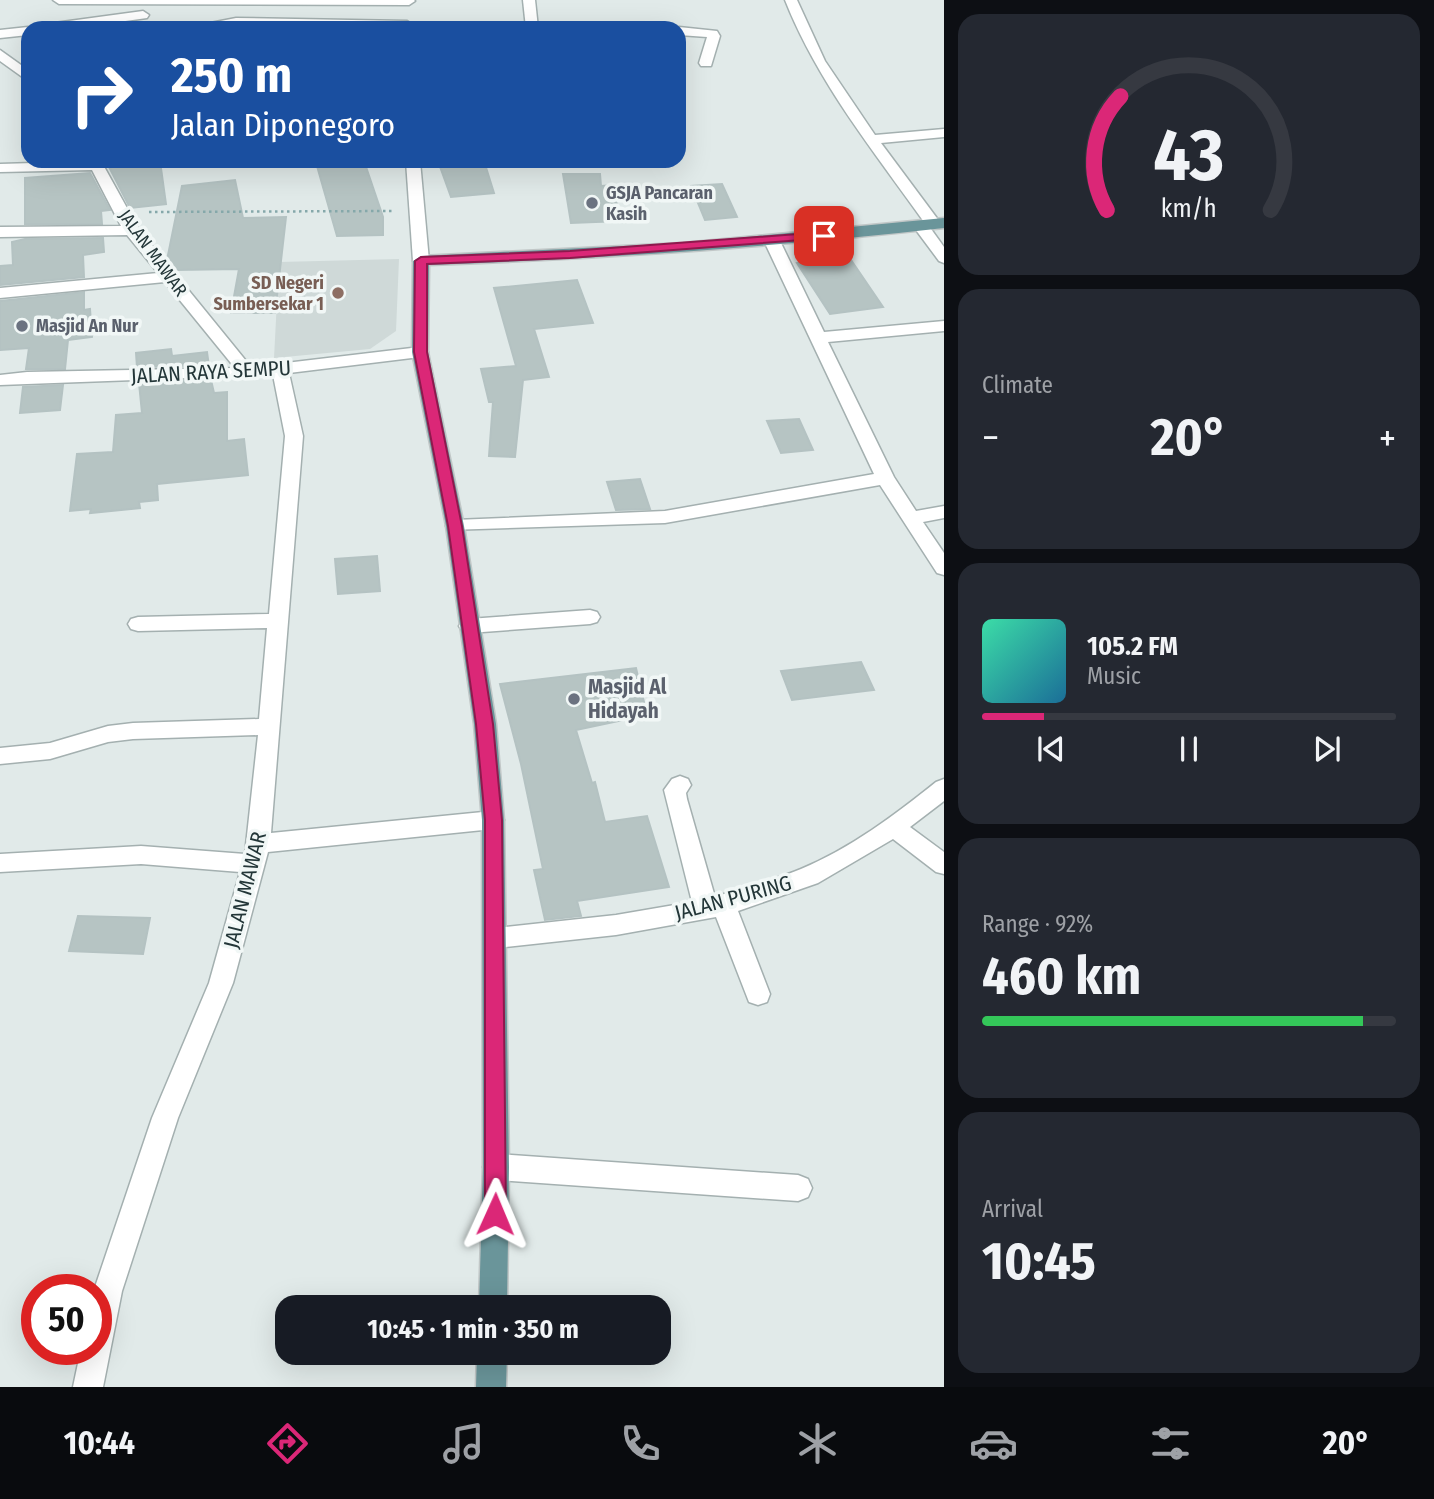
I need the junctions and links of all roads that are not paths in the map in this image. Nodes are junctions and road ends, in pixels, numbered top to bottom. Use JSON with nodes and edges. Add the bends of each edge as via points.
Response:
{"nodes":[{"id":1,"x":59,"y":0,"type":"edge"},
{"id":2,"x":410,"y":0,"type":"edge"},
{"id":3,"x":529,"y":0,"type":"edge"},
{"id":4,"x":791,"y":0,"type":"edge"},
{"id":5,"x":143,"y":15,"type":"dead end"},
{"id":6,"x":99,"y":21,"type":"edge"},
{"id":7,"x":408,"y":21,"type":"edge"},
{"id":8,"x":531,"y":21,"type":"edge"},
{"id":9,"x":21,"y":32,"type":"edge"},
{"id":10,"x":686,"y":32,"type":"edge"},
{"id":11,"x":0,"y":34,"type":"edge"},
{"id":12,"x":0,"y":54,"type":"edge"},
{"id":13,"x":706,"y":63,"type":"dead end"},
{"id":14,"x":0,"y":69,"type":"edge"},
{"id":15,"x":21,"y":69,"type":"edge"},
{"id":16,"x":21,"y":71,"type":"edge"},
{"id":17,"x":944,"y":133,"type":"edge"},
{"id":18,"x":871,"y":140,"type":"junction"},
{"id":19,"x":21,"y":167,"type":"edge"},
{"id":20,"x":0,"y":168,"type":"edge"},
{"id":21,"x":98,"y":168,"type":"edge"},
{"id":22,"x":414,"y":168,"type":"edge"},
{"id":23,"x":933,"y":225,"type":"edge"},
{"id":24,"x":131,"y":230,"type":"junction"},
{"id":25,"x":0,"y":232,"type":"edge"},
{"id":26,"x":772,"y":241,"type":"junction"},
{"id":27,"x":944,"y":258,"type":"edge"},
{"id":28,"x":421,"y":261,"type":"junction"},
{"id":29,"x":169,"y":277,"type":"junction"},
{"id":30,"x":0,"y":293,"type":"edge"},
{"id":31,"x":944,"y":326,"type":"edge"},
{"id":32,"x":817,"y":338,"type":"junction"},
{"id":33,"x":420,"y":352,"type":"junction"},
{"id":34,"x":280,"y":370,"type":"junction"},
{"id":35,"x":247,"y":372,"type":"junction"},
{"id":36,"x":0,"y":380,"type":"edge"},
{"id":37,"x":885,"y":478,"type":"junction"},
{"id":38,"x":944,"y":512,"type":"edge"},
{"id":39,"x":910,"y":518,"type":"junction"},
{"id":40,"x":455,"y":526,"type":"junction"},
{"id":41,"x":944,"y":568,"type":"edge"},
{"id":42,"x":590,"y":617,"type":"dead end"},
{"id":43,"x":278,"y":621,"type":"junction"},
{"id":44,"x":138,"y":624,"type":"dead end"},
{"id":45,"x":470,"y":626,"type":"junction"},
{"id":46,"x":271,"y":727,"type":"junction"},
{"id":47,"x":0,"y":756,"type":"edge"},
{"id":48,"x":680,"y":785,"type":"dead end"},
{"id":49,"x":944,"y":788,"type":"edge"},
{"id":50,"x":493,"y":820,"type":"junction"},
{"id":51,"x":894,"y":827,"type":"junction"},
{"id":52,"x":257,"y":854,"type":"junction"},
{"id":53,"x":0,"y":863,"type":"edge"},
{"id":54,"x":944,"y":865,"type":"edge"},
{"id":55,"x":714,"y":906,"type":"junction"},
{"id":56,"x":495,"y":938,"type":"junction"},
{"id":57,"x":758,"y":994,"type":"dead end"},
{"id":58,"x":496,"y":1167,"type":"junction"},
{"id":59,"x":798,"y":1188,"type":"dead end"},
{"id":60,"x":112,"y":1284,"type":"edge"},
{"id":61,"x":493,"y":1295,"type":"edge"},
{"id":62,"x":93,"y":1365,"type":"edge"},
{"id":63,"x":492,"y":1365,"type":"edge"},
{"id":64,"x":88,"y":1387,"type":"edge"},
{"id":65,"x":491,"y":1387,"type":"edge"}],
"edges":[{"from":1,"to":2,"type":"street"},
{"from":2,"to":7,"type":"street"},
{"from":3,"to":8,"type":"street"},
{"from":4,"to":18,"type":"street","via":[[819,66]]},
{"from":5,"to":6,"type":"street"},
{"from":9,"to":11,"type":"street"},
{"from":10,"to":13,"type":"street","via":[[713,34]]},
{"from":12,"to":15,"type":"street"},
{"from":14,"to":16,"type":"street"},
{"from":17,"to":18,"type":"street"},
{"from":18,"to":23,"type":"street"},
{"from":19,"to":20,"type":"street"},
{"from":21,"to":24,"type":"street","name":"JALAN MAWAR"},
{"from":22,"to":28,"type":"street"},
{"from":23,"to":26,"type":"main road"},
{"from":23,"to":27,"type":"street"},
{"from":24,"to":25,"type":"street"},
{"from":24,"to":29,"type":"street","name":"JALAN MAWAR"},
{"from":26,"to":28,"type":"main road"},
{"from":26,"to":32,"type":"street"},
{"from":28,"to":33,"type":"main road"},
{"from":29,"to":30,"type":"street"},
{"from":29,"to":35,"type":"street","name":"JALAN MAWAR"},
{"from":31,"to":32,"type":"street"},
{"from":32,"to":37,"type":"street"},
{"from":33,"to":34,"type":"street","name":"JALAN RAYA SEMPU"},
{"from":33,"to":40,"type":"main road"},
{"from":34,"to":35,"type":"street","name":"JALAN RAYA SEMPU"},
{"from":34,"to":43,"type":"street","name":"JALAN MAWAR","via":[[293,436]]},
{"from":35,"to":36,"type":"street","name":"JALAN RAYA SEMPU"},
{"from":37,"to":39,"type":"street"},
{"from":37,"to":40,"type":"street","via":[[665,517]]},
{"from":38,"to":39,"type":"street"},
{"from":39,"to":41,"type":"street"},
{"from":40,"to":45,"type":"main road"},
{"from":42,"to":45,"type":"street"},
{"from":43,"to":44,"type":"street"},
{"from":43,"to":46,"type":"street","name":"JALAN MAWAR"},
{"from":45,"to":50,"type":"main road"},
{"from":46,"to":47,"type":"street","via":[[133,731],[50,751]]},
{"from":46,"to":52,"type":"street","name":"JALAN MAWAR"},
{"from":48,"to":55,"type":"street","via":[[676,799]]},
{"from":49,"to":51,"type":"street","name":"JALAN PURING"},
{"from":50,"to":52,"type":"street"},
{"from":50,"to":56,"type":"main road"},
{"from":51,"to":54,"type":"street"},
{"from":51,"to":55,"type":"street","name":"JALAN PURING","via":[[811,876]]},
{"from":52,"to":53,"type":"street"},
{"from":52,"to":60,"type":"street","name":"JALAN MAWAR","via":[[221,983],[165,1118]]},
{"from":55,"to":56,"type":"street","name":"JALAN PURING","via":[[614,926]]},
{"from":55,"to":57,"type":"street"},
{"from":56,"to":58,"type":"main road"},
{"from":58,"to":59,"type":"street"},
{"from":58,"to":61,"type":"main road"},
{"from":62,"to":64,"type":"street","name":"JALAN MAWAR"},
{"from":63,"to":65,"type":"main road"}]}
